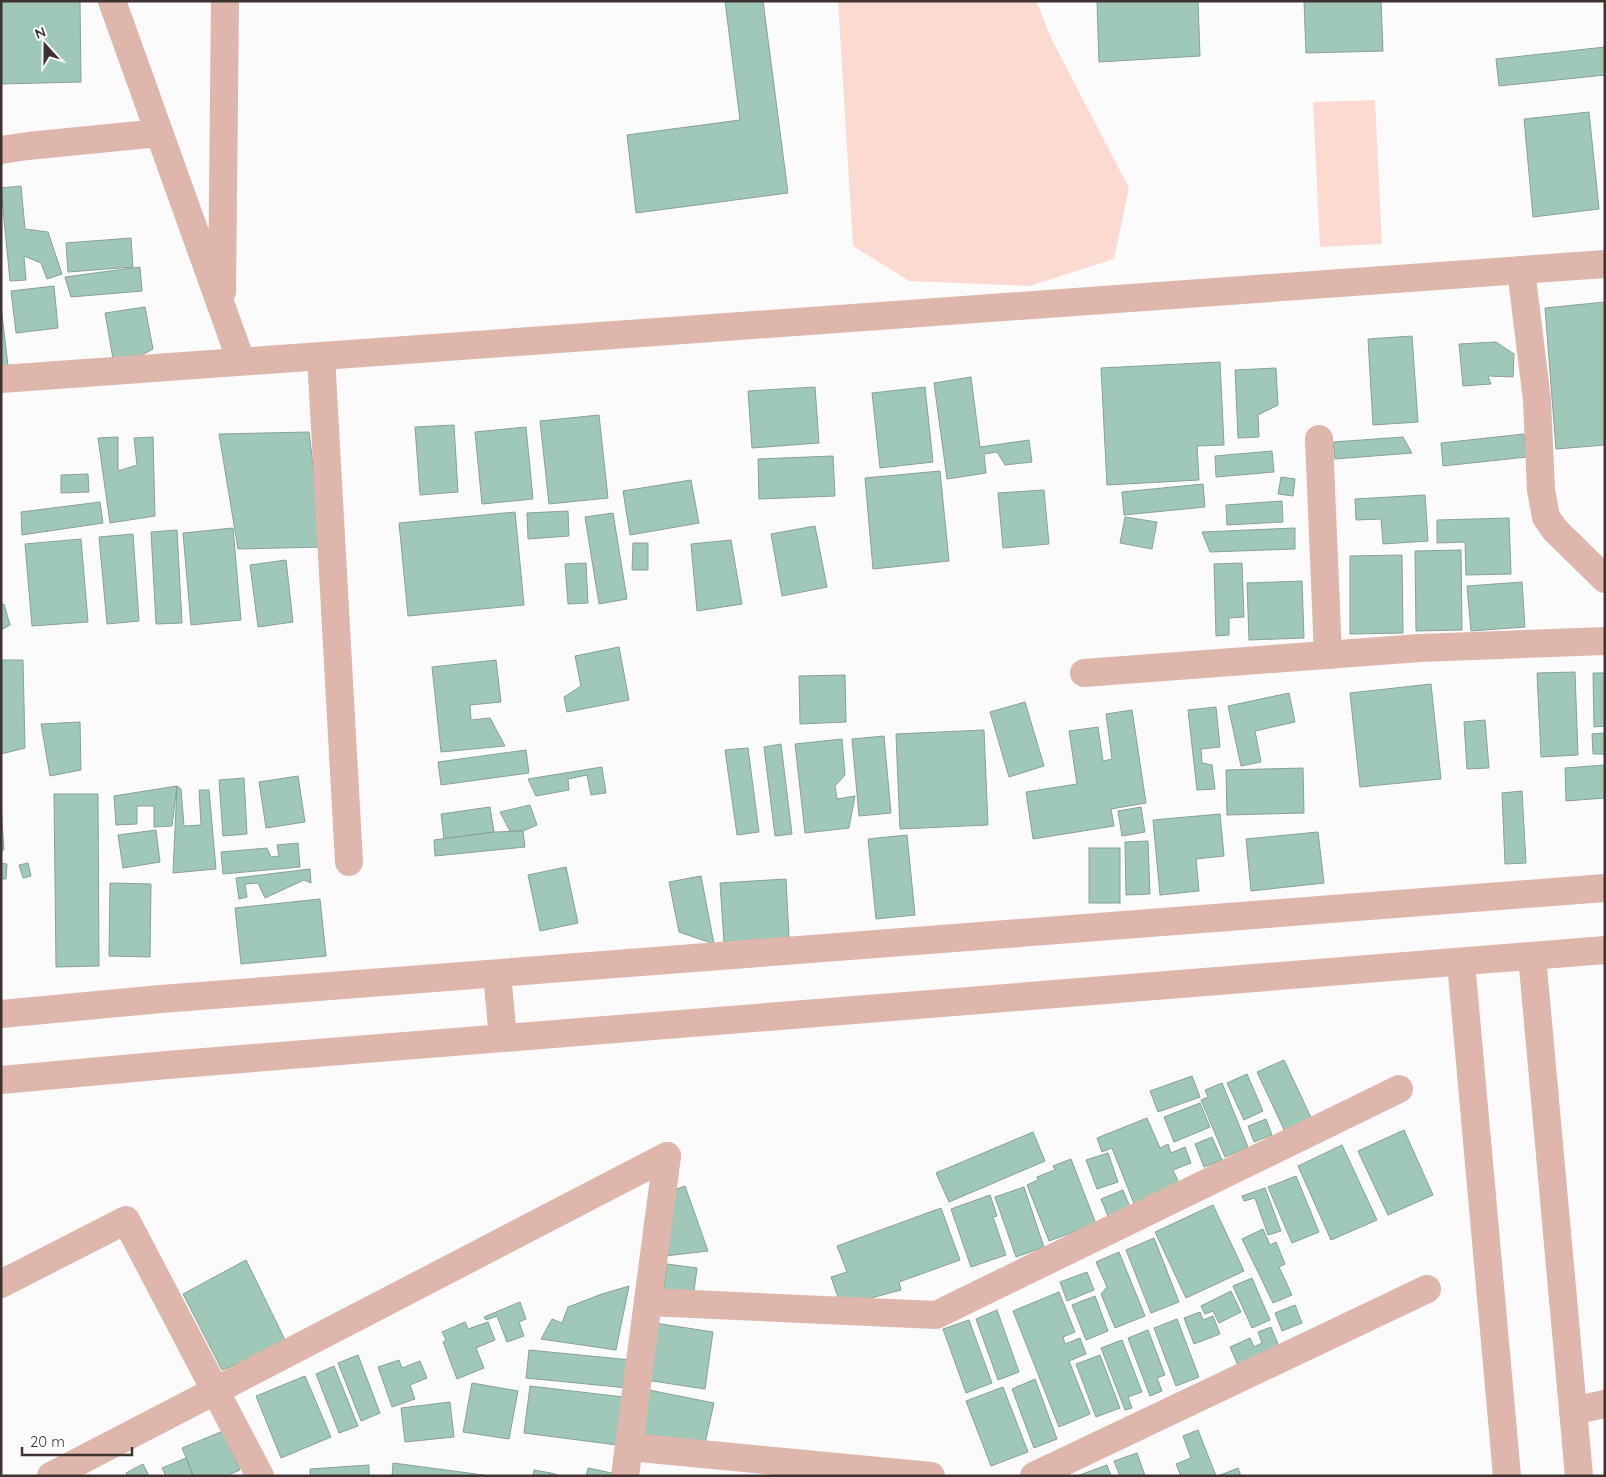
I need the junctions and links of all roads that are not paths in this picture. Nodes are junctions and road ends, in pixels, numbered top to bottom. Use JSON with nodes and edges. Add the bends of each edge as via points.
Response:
{"nodes":[{"id":1,"x":112,"y":1,"type":"edge"},
{"id":2,"x":225,"y":1,"type":"edge"},
{"id":3,"x":159,"y":133,"type":"junction"},
{"id":4,"x":1,"y":150,"type":"edge"},
{"id":5,"x":1605,"y":264,"type":"edge"},
{"id":6,"x":1521,"y":270,"type":"junction"},
{"id":7,"x":222,"y":310,"type":"junction"},
{"id":8,"x":321,"y":356,"type":"junction"},
{"id":9,"x":241,"y":361,"type":"junction"},
{"id":10,"x":1,"y":378,"type":"edge"},
{"id":11,"x":1319,"y":439,"type":"dead end"},
{"id":12,"x":1605,"y":579,"type":"edge"},
{"id":13,"x":1605,"y":642,"type":"edge"},
{"id":14,"x":1328,"y":655,"type":"junction"},
{"id":15,"x":1084,"y":672,"type":"dead end"},
{"id":16,"x":349,"y":862,"type":"dead end"},
{"id":17,"x":1605,"y":888,"type":"edge"},
{"id":18,"x":1605,"y":950,"type":"edge"},
{"id":19,"x":1532,"y":956,"type":"junction"},
{"id":20,"x":1461,"y":962,"type":"junction"},
{"id":21,"x":497,"y":974,"type":"junction"},
{"id":22,"x":1,"y":1014,"type":"edge"},
{"id":23,"x":503,"y":1038,"type":"junction"},
{"id":24,"x":1,"y":1080,"type":"edge"},
{"id":25,"x":1399,"y":1089,"type":"dead end"},
{"id":26,"x":1,"y":1284,"type":"edge"},
{"id":27,"x":1426,"y":1289,"type":"dead end"},
{"id":28,"x":648,"y":1302,"type":"junction"},
{"id":29,"x":216,"y":1390,"type":"junction"},
{"id":30,"x":1605,"y":1404,"type":"edge"},
{"id":31,"x":1573,"y":1411,"type":"junction"},
{"id":32,"x":629,"y":1447,"type":"junction"},
{"id":33,"x":51,"y":1476,"type":"edge"},
{"id":34,"x":260,"y":1476,"type":"edge"},
{"id":35,"x":625,"y":1476,"type":"edge"},
{"id":36,"x":931,"y":1476,"type":"edge"},
{"id":37,"x":1034,"y":1476,"type":"edge"},
{"id":38,"x":1507,"y":1476,"type":"edge"},
{"id":39,"x":1579,"y":1476,"type":"edge"}],
"edges":[{"from":1,"to":3,"type":"street"},
{"from":2,"to":7,"type":"street"},
{"from":3,"to":4,"type":"street"},
{"from":3,"to":7,"type":"street"},
{"from":5,"to":6,"type":"street"},
{"from":6,"to":8,"type":"street"},
{"from":6,"to":12,"type":"street","via":[[1537,400],[1541,490],[1546,518]]},
{"from":7,"to":9,"type":"street"},
{"from":8,"to":9,"type":"street"},
{"from":8,"to":16,"type":"street"},
{"from":9,"to":10,"type":"street"},
{"from":11,"to":14,"type":"street"},
{"from":13,"to":14,"type":"street","via":[[1420,648]]},
{"from":14,"to":15,"type":"street"},
{"from":17,"to":21,"type":"street"},
{"from":18,"to":19,"type":"street"},
{"from":19,"to":20,"type":"street"},
{"from":19,"to":31,"type":"street"},
{"from":20,"to":23,"type":"street"},
{"from":20,"to":38,"type":"street"},
{"from":21,"to":22,"type":"street"},
{"from":21,"to":23,"type":"street"},
{"from":23,"to":24,"type":"street"},
{"from":25,"to":28,"type":"street","via":[[936,1315]]},
{"from":26,"to":29,"type":"street","via":[[126,1220]]},
{"from":27,"to":37,"type":"street"},
{"from":28,"to":29,"type":"street","via":[[667,1156]]},
{"from":28,"to":32,"type":"street"},
{"from":29,"to":33,"type":"street"},
{"from":29,"to":34,"type":"street"},
{"from":30,"to":31,"type":"street"},
{"from":31,"to":39,"type":"street"},
{"from":32,"to":35,"type":"street"},
{"from":32,"to":36,"type":"street"}]}
